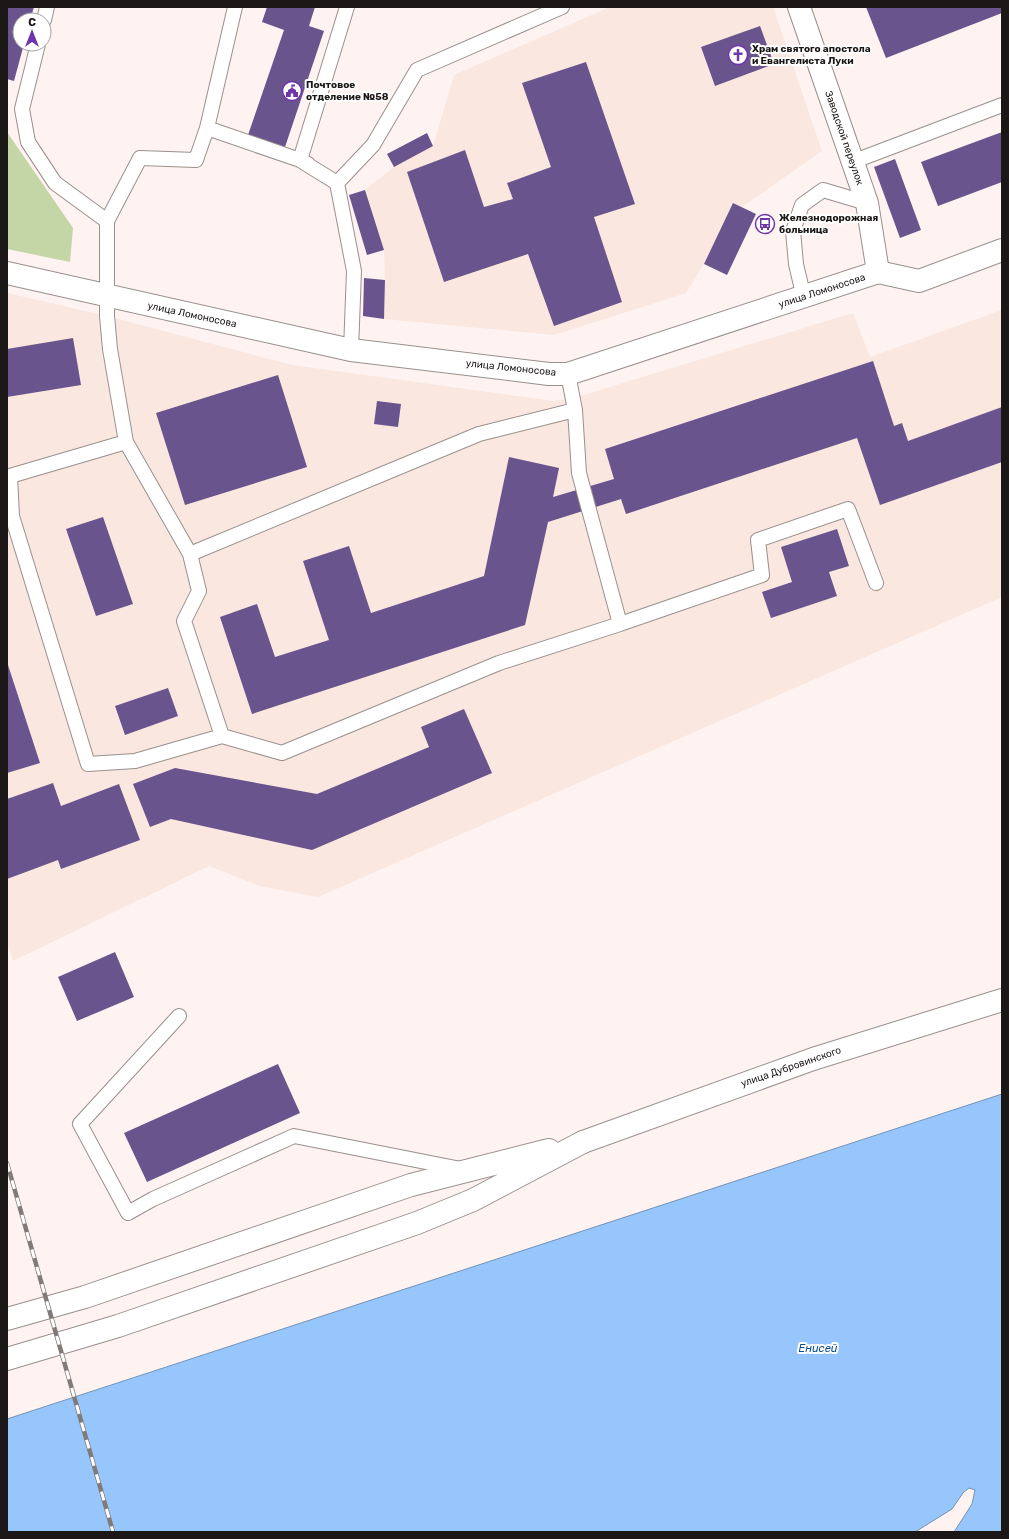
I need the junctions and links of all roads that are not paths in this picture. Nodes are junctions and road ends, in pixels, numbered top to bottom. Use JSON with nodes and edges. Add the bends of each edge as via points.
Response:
{"nodes":[{"id":1,"x":235,"y":7,"type":"edge"},
{"id":2,"x":347,"y":7,"type":"edge"},
{"id":3,"x":562,"y":7,"type":"edge"},
{"id":4,"x":799,"y":7,"type":"edge"},
{"id":5,"x":36,"y":52,"type":"edge"},
{"id":6,"x":1002,"y":105,"type":"edge"},
{"id":7,"x":207,"y":128,"type":"junction"},
{"id":8,"x":300,"y":160,"type":"junction"},
{"id":9,"x":852,"y":162,"type":"junction"},
{"id":10,"x":337,"y":182,"type":"junction"},
{"id":11,"x":866,"y":203,"type":"junction"},
{"id":12,"x":107,"y":221,"type":"junction"},
{"id":13,"x":1002,"y":250,"type":"edge"},
{"id":14,"x":878,"y":272,"type":"junction"},
{"id":15,"x":7,"y":274,"type":"edge"},
{"id":16,"x":107,"y":296,"type":"junction"},
{"id":17,"x":804,"y":298,"type":"junction"},
{"id":18,"x":351,"y":350,"type":"junction"},
{"id":19,"x":568,"y":374,"type":"junction"},
{"id":20,"x":575,"y":410,"type":"junction"},
{"id":21,"x":126,"y":442,"type":"junction"},
{"id":22,"x":190,"y":554,"type":"junction"},
{"id":23,"x":876,"y":583,"type":"dead end"},
{"id":24,"x":620,"y":624,"type":"junction"},
{"id":25,"x":222,"y":736,"type":"junction"},
{"id":26,"x":1002,"y":1000,"type":"edge"},
{"id":27,"x":179,"y":1016,"type":"dead end"},
{"id":28,"x":583,"y":1142,"type":"junction"},
{"id":29,"x":469,"y":1171,"type":"junction"},
{"id":30,"x":7,"y":1319,"type":"edge"},
{"id":31,"x":7,"y":1359,"type":"edge"}],
"edges":[{"from":1,"to":7,"type":"lane"},
{"from":2,"to":8,"type":"lane"},
{"from":3,"to":10,"type":"lane","via":[[417,70],[373,145]]},
{"from":4,"to":9,"type":"main road","name":"Заводской переулок"},
{"from":5,"to":12,"type":"lane","via":[[22,108],[28,142],[55,183]]},
{"from":6,"to":9,"type":"lane"},
{"from":7,"to":8,"type":"lane"},
{"from":7,"to":12,"type":"lane","via":[[196,160],[140,158]]},
{"from":8,"to":10,"type":"lane"},
{"from":9,"to":11,"type":"main road","name":"Заводской переулок"},
{"from":10,"to":18,"type":"lane","via":[[354,271]]},
{"from":11,"to":14,"type":"main road","name":"Заводской переулок"},
{"from":11,"to":17,"type":"lane","via":[[823,190],[802,205],[793,231],[796,264]]},
{"from":12,"to":16,"type":"lane"},
{"from":13,"to":14,"type":"main road","name":"улица Ломоносова","via":[[919,281]]},
{"from":14,"to":17,"type":"main road","name":"улица Ломоносова"},
{"from":15,"to":16,"type":"main road","name":"улица Ломоносова"},
{"from":16,"to":18,"type":"main road","name":"улица Ломоносова"},
{"from":16,"to":21,"type":"lane","via":[[110,349]]},
{"from":17,"to":19,"type":"main road","name":"улица Ломоносова"},
{"from":18,"to":19,"type":"main road","name":"улица Ломоносова","via":[[549,374]]},
{"from":19,"to":20,"type":"lane"},
{"from":20,"to":22,"type":"lane","via":[[479,434]]},
{"from":20,"to":24,"type":"lane","via":[[579,473]]},
{"from":21,"to":22,"type":"lane"},
{"from":21,"to":25,"type":"lane","via":[[10,476],[12,516],[88,764],[135,761]]},
{"from":22,"to":25,"type":"lane","via":[[199,591],[184,621]]},
{"from":23,"to":24,"type":"lane","via":[[848,509],[758,540],[762,575]]},
{"from":24,"to":25,"type":"lane","via":[[499,663],[282,753]]},
{"from":26,"to":28,"type":"main road","name":"улица Дубровинского","via":[[813,1059]]},
{"from":27,"to":29,"type":"lane","via":[[80,1124],[128,1213],[153,1199],[294,1136]]},
{"from":28,"to":29,"type":"main road"},
{"from":28,"to":31,"type":"main road","via":[[473,1200],[417,1222],[118,1326]]},
{"from":29,"to":30,"type":"main road","via":[[404,1188],[85,1297]]}]}
